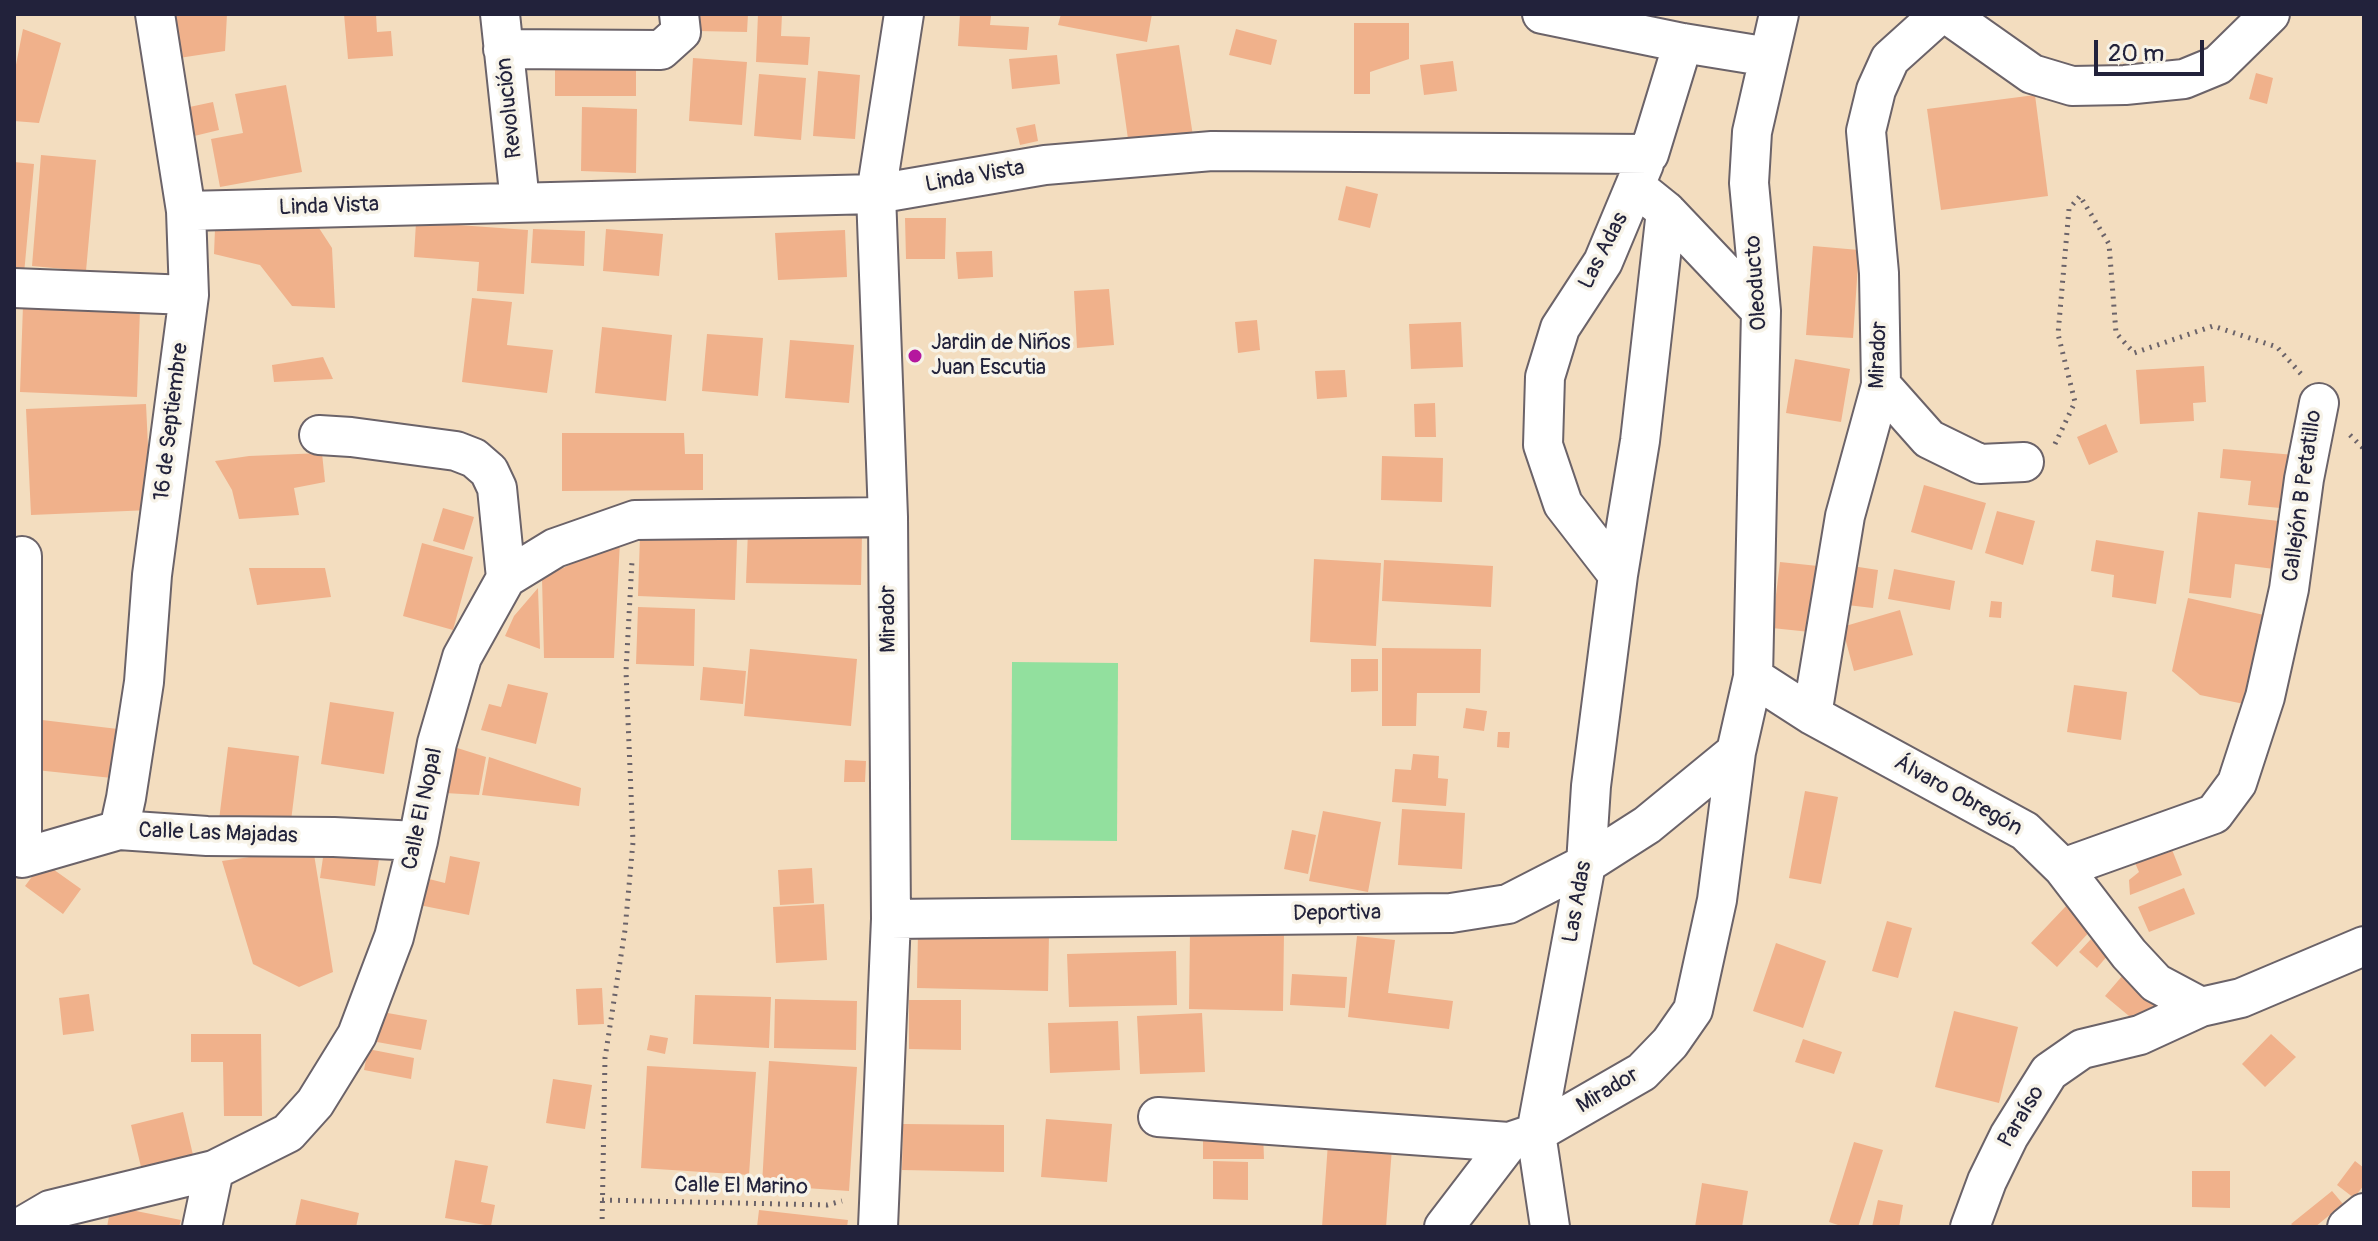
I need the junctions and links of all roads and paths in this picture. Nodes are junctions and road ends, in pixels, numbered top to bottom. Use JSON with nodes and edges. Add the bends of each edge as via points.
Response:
{"nodes":[{"id":1,"x":155,"y":14,"type":"edge"},
{"id":2,"x":679,"y":14,"type":"edge"},
{"id":3,"x":904,"y":14,"type":"edge"},
{"id":4,"x":1542,"y":14,"type":"edge"},
{"id":5,"x":1779,"y":14,"type":"edge"},
{"id":6,"x":1940,"y":14,"type":"edge"},
{"id":7,"x":1947,"y":14,"type":"edge"},
{"id":8,"x":2270,"y":14,"type":"edge"},
{"id":9,"x":502,"y":32,"type":"edge"},
{"id":10,"x":1683,"y":43,"type":"junction"},
{"id":11,"x":1769,"y":57,"type":"junction"},
{"id":12,"x":1642,"y":170,"type":"junction"},
{"id":13,"x":876,"y":194,"type":"junction"},
{"id":14,"x":520,"y":202,"type":"junction"},
{"id":15,"x":186,"y":211,"type":"junction"},
{"id":16,"x":1666,"y":211,"type":"junction"},
{"id":17,"x":14,"y":288,"type":"edge"},
{"id":18,"x":189,"y":295,"type":"junction"},
{"id":19,"x":1761,"y":311,"type":"junction"},
{"id":20,"x":1881,"y":385,"type":"junction"},
{"id":21,"x":2319,"y":403,"type":"joint"},
{"id":22,"x":319,"y":435,"type":"dead end"},
{"id":23,"x":2024,"y":462,"type":"joint"},
{"id":24,"x":888,"y":517,"type":"junction"},
{"id":25,"x":635,"y":520,"type":"junction"},
{"id":26,"x":22,"y":556,"type":"dead end"},
{"id":27,"x":1618,"y":575,"type":"junction"},
{"id":28,"x":506,"y":578,"type":"junction"},
{"id":29,"x":1753,"y":677,"type":"junction"},
{"id":30,"x":1812,"y":715,"type":"junction"},
{"id":31,"x":1736,"y":752,"type":"junction"},
{"id":32,"x":1591,"y":786,"type":"junction"},
{"id":33,"x":1647,"y":825,"type":"junction"},
{"id":34,"x":119,"y":830,"type":"junction"},
{"id":35,"x":418,"y":841,"type":"junction"},
{"id":36,"x":1586,"y":864,"type":"junction"},
{"id":37,"x":2063,"y":868,"type":"junction"},
{"id":38,"x":891,"y":919,"type":"junction"},
{"id":39,"x":2364,"y":946,"type":"edge"},
{"id":40,"x":2201,"y":1007,"type":"junction"},
{"id":41,"x":1158,"y":1117,"type":"dead end"},
{"id":42,"x":1523,"y":1137,"type":"junction"},
{"id":43,"x":214,"y":1170,"type":"junction"},
{"id":44,"x":602,"y":1200,"type":"junction"},
{"id":45,"x":878,"y":1210,"type":"edge"},
{"id":46,"x":2364,"y":1213,"type":"edge"},
{"id":47,"x":21,"y":1227,"type":"edge"},
{"id":48,"x":202,"y":1227,"type":"edge"},
{"id":49,"x":602,"y":1227,"type":"edge"},
{"id":50,"x":1444,"y":1227,"type":"edge"},
{"id":51,"x":1550,"y":1227,"type":"edge"},
{"id":52,"x":1970,"y":1227,"type":"edge"},
{"id":53,"x":2347,"y":1227,"type":"edge"}],
"edges":[{"from":1,"to":15,"type":"street","name":"16 de Septiembre"},
{"from":2,"to":9,"type":"street","via":[[681,32],[661,50]]},
{"from":3,"to":13,"type":"street","name":"Mirador"},
{"from":4,"to":10,"type":"street"},
{"from":5,"to":11,"type":"street","name":"Oleoducto"},
{"from":6,"to":20,"type":"street","name":"Mirador","via":[[1890,59],[1866,131],[1879,273]]},
{"from":7,"to":8,"type":"street","via":[[2032,74],[2072,86],[2184,79],[2218,65]]},
{"from":9,"to":14,"type":"street","name":"Revolución"},
{"from":10,"to":11,"type":"street"},
{"from":10,"to":12,"type":"street"},
{"from":11,"to":19,"type":"street","name":"Oleoducto","via":[[1752,132],[1749,183]]},
{"from":12,"to":13,"type":"street","name":"Linda Vista","via":[[1212,151],[1045,165]]},
{"from":12,"to":16,"type":"street","name":"Las Adas"},
{"from":12,"to":27,"type":"street","name":"Las Adas","via":[[1603,262],[1560,328],[1545,377],[1543,445],[1563,504]]},
{"from":13,"to":14,"type":"street","name":"Linda Vista"},
{"from":13,"to":24,"type":"street","name":"Mirador"},
{"from":14,"to":15,"type":"street","name":"Linda Vista"},
{"from":15,"to":18,"type":"street","name":"16 de Septiembre"},
{"from":16,"to":19,"type":"street"},
{"from":16,"to":27,"type":"street","name":"Las Adas","via":[[1640,441]]},
{"from":17,"to":18,"type":"street"},
{"from":18,"to":34,"type":"street","name":"16 de Septiembre","via":[[152,575],[144,682]]},
{"from":19,"to":29,"type":"street","name":"Oleoducto"},
{"from":20,"to":23,"type":"street","via":[[1929,439],[1980,464]]},
{"from":20,"to":30,"type":"street","name":"Mirador","via":[[1845,516]]},
{"from":21,"to":23,"type":"path","name":"Callejón B Petatillo","via":[[2308,381],[2277,347],[2213,326],[2134,353],[2116,333],[2109,244],[2080,196],[2069,209],[2058,334],[2075,402],[2055,446]]},
{"from":21,"to":37,"type":"street","name":"Callejón B Petatillo","via":[[2289,589],[2265,697],[2237,783],[2214,814]]},
{"from":22,"to":28,"type":"street","via":[[456,451],[474,458],[497,488]]},
{"from":24,"to":25,"type":"street","name":"Calle El Nopal"},
{"from":24,"to":38,"type":"street","name":"Mirador"},
{"from":25,"to":28,"type":"street","name":"Calle El Nopal","via":[[555,548]]},
{"from":25,"to":44,"type":"path","via":[[626,671],[633,842],[605,1058]]},
{"from":26,"to":34,"type":"street","name":"Calle Las Majadas","via":[[22,858]]},
{"from":27,"to":32,"type":"street","name":"Las Adas"},
{"from":28,"to":35,"type":"street","name":"Calle El Nopal","via":[[462,657],[437,743]]},
{"from":29,"to":30,"type":"street","name":"Álvaro Obregón"},
{"from":29,"to":31,"type":"street","name":"Mirador"},
{"from":30,"to":37,"type":"street","name":"Álvaro Obregón","via":[[2025,831]]},
{"from":31,"to":33,"type":"street","name":"Deportiva"},
{"from":31,"to":42,"type":"street","name":"Mirador","via":[[1717,900],[1693,1010],[1642,1072]]},
{"from":32,"to":33,"type":"street"},
{"from":32,"to":36,"type":"street","name":"Las Adas"},
{"from":33,"to":36,"type":"street","name":"Deportiva"},
{"from":34,"to":35,"type":"street","name":"Calle Las Majadas"},
{"from":35,"to":43,"type":"street","name":"Calle El Nopal","via":[[394,937],[357,1035],[315,1103],[288,1133]]},
{"from":36,"to":38,"type":"street","name":"Deportiva","via":[[1508,904],[1451,913]]},
{"from":36,"to":42,"type":"street","name":"Las Adas"},
{"from":37,"to":40,"type":"street","name":"Álvaro Obregón","via":[[2156,983]]},
{"from":38,"to":45,"type":"street","name":"Mirador"},
{"from":39,"to":40,"type":"street","via":[[2241,998]]},
{"from":40,"to":52,"type":"street","name":"Paraíso","via":[[2140,1035],[2082,1049],[2049,1072],[2009,1136]]},
{"from":41,"to":42,"type":"street"},
{"from":42,"to":50,"type":"street","name":"Mirador"},
{"from":42,"to":51,"type":"street","name":"Las Adas"},
{"from":43,"to":47,"type":"street","name":"Calle El Nopal","via":[[50,1210]]},
{"from":43,"to":48,"type":"street"},
{"from":44,"to":45,"type":"path","name":"Calle El Marino"},
{"from":44,"to":49,"type":"path"},
{"from":46,"to":53,"type":"street"}]}
